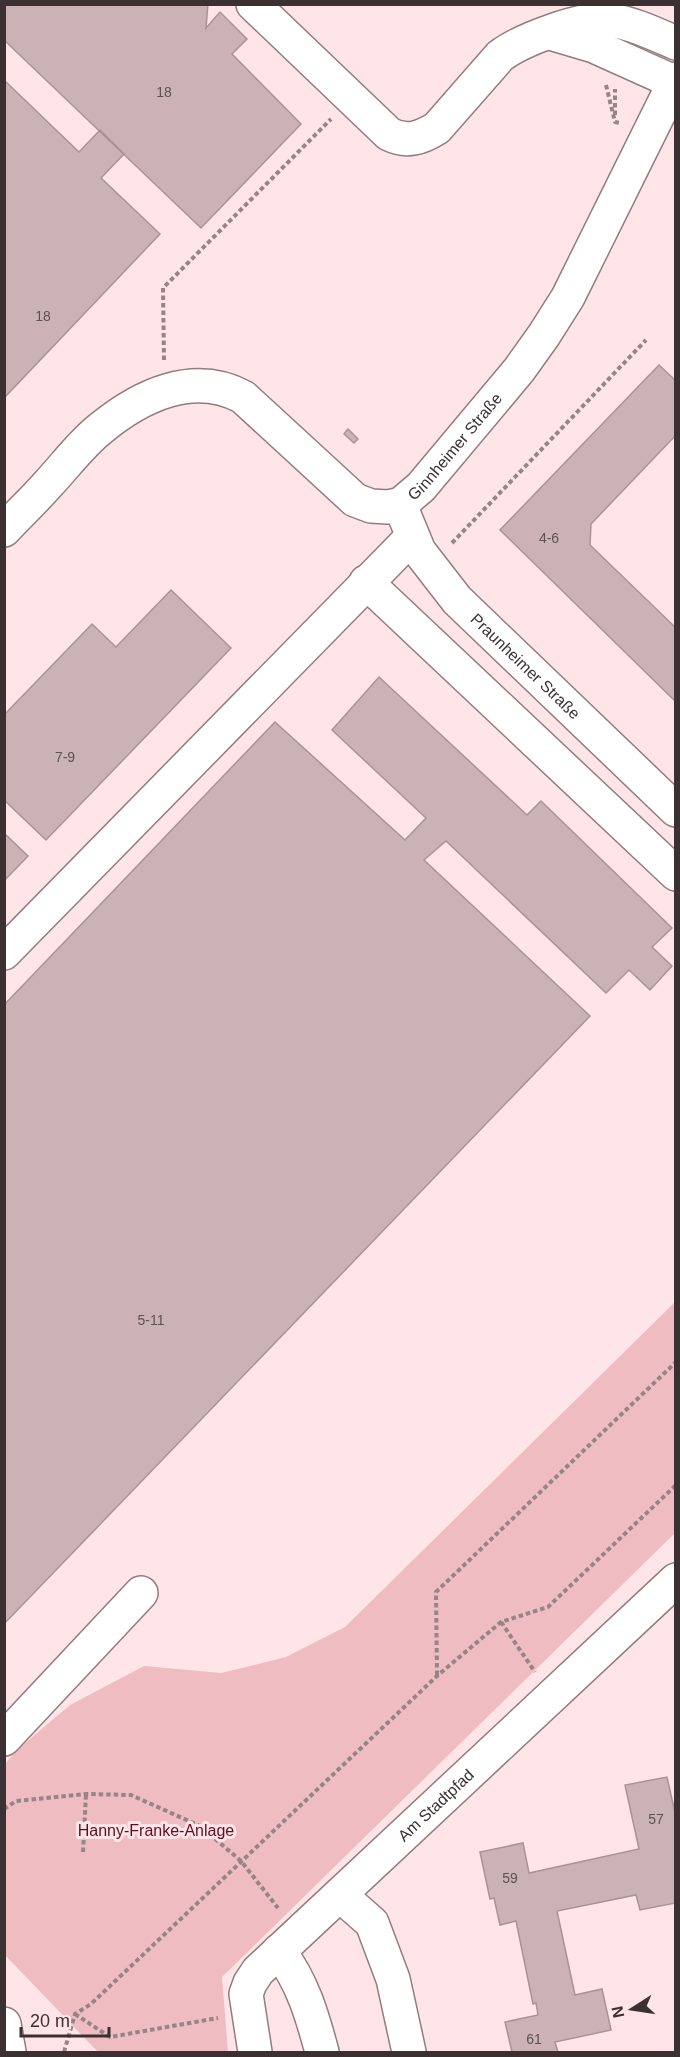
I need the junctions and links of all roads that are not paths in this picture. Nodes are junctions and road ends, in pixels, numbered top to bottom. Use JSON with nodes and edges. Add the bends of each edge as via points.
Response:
{"nodes":[{"id":1,"x":252,"y":4,"type":"edge"},
{"id":2,"x":649,"y":4,"type":"edge"},
{"id":3,"x":621,"y":22,"type":"junction"},
{"id":4,"x":550,"y":33,"type":"junction"},
{"id":5,"x":675,"y":43,"type":"edge"},
{"id":6,"x":675,"y":80,"type":"edge"},
{"id":7,"x":400,"y":504,"type":"junction"},
{"id":8,"x":4,"y":530,"type":"edge"},
{"id":9,"x":412,"y":537,"type":"junction"},
{"id":10,"x":366,"y":582,"type":"junction"},
{"id":11,"x":675,"y":810,"type":"edge"},
{"id":12,"x":675,"y":874,"type":"edge"},
{"id":13,"x":4,"y":953,"type":"edge"},
{"id":14,"x":675,"y":1580,"type":"edge"},
{"id":15,"x":141,"y":1593,"type":"dead end"},
{"id":16,"x":4,"y":1739,"type":"edge"},
{"id":17,"x":340,"y":1895,"type":"junction"},
{"id":18,"x":288,"y":1942,"type":"junction"},
{"id":19,"x":4,"y":2024,"type":"edge"},
{"id":20,"x":9,"y":2052,"type":"edge"},
{"id":21,"x":255,"y":2052,"type":"edge"},
{"id":22,"x":322,"y":2052,"type":"edge"},
{"id":23,"x":409,"y":2052,"type":"edge"}],
"edges":[{"from":1,"to":4,"type":"street","via":[[389,134],[401,140],[425,136],[437,128],[500,56],[512,47]]},
{"from":2,"to":3,"type":"street"},
{"from":3,"to":4,"type":"street","via":[[597,20]]},
{"from":3,"to":5,"type":"street"},
{"from":4,"to":6,"type":"street","via":[[594,46]]},
{"from":6,"to":7,"type":"street","name":"Ginnheimer Straße","via":[[568,297],[544,335],[421,487]]},
{"from":7,"to":8,"type":"street","name":"Ginnheimer Straße","via":[[371,506],[356,501],[243,397],[228,389],[190,386],[131,406],[98,430]]},
{"from":7,"to":9,"type":"street","name":"Praunheimer Straße"},
{"from":9,"to":10,"type":"street"},
{"from":9,"to":11,"type":"street","name":"Praunheimer Straße","via":[[457,600]]},
{"from":10,"to":12,"type":"street"},
{"from":10,"to":13,"type":"street"},
{"from":14,"to":17,"type":"street","name":"Am Stadtpfad"},
{"from":15,"to":16,"type":"street"},
{"from":17,"to":18,"type":"street","name":"Am Stadtpfad"},
{"from":17,"to":23,"type":"street","via":[[372,1923],[393,1979]]},
{"from":18,"to":21,"type":"street","name":"Am Stadtpfad","via":[[258,1971],[246,1994]]},
{"from":18,"to":22,"type":"street","via":[[293,1971]]},
{"from":19,"to":20,"type":"street"}]}
